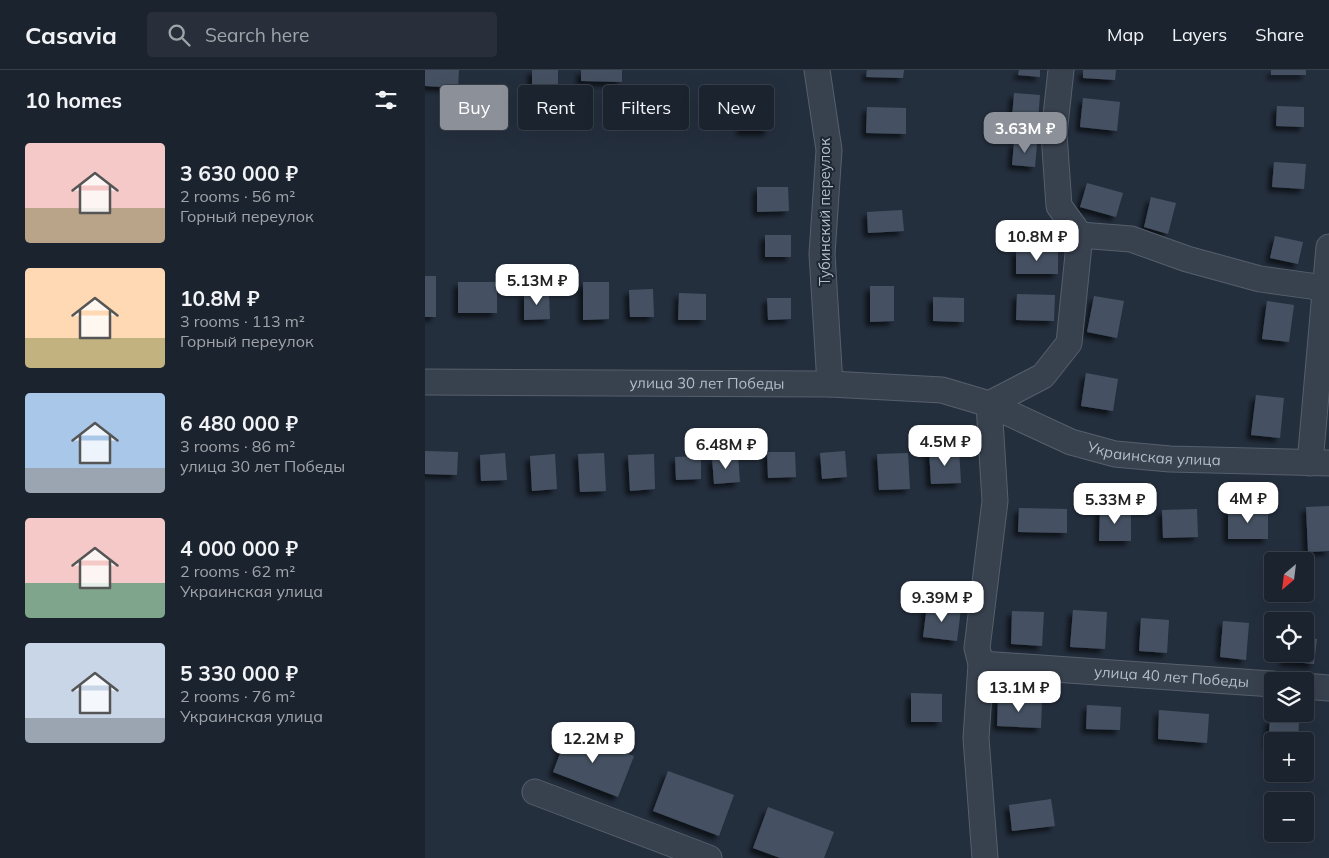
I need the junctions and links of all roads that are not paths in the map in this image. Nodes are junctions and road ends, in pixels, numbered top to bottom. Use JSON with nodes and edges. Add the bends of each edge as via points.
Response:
{"nodes":[{"id":1,"x":817,"y":70,"type":"edge"},
{"id":2,"x":1061,"y":70,"type":"edge"},
{"id":3,"x":1080,"y":235,"type":"junction"},
{"id":4,"x":1329,"y":247,"type":"edge"},
{"id":5,"x":1325,"y":288,"type":"junction"},
{"id":6,"x":425,"y":382,"type":"edge"},
{"id":7,"x":830,"y":384,"type":"junction"},
{"id":8,"x":989,"y":404,"type":"junction"},
{"id":9,"x":1319,"y":463,"type":"edge"},
{"id":10,"x":981,"y":664,"type":"junction"},
{"id":11,"x":1264,"y":683,"type":"edge"},
{"id":12,"x":1314,"y":687,"type":"edge"},
{"id":13,"x":1329,"y":688,"type":"edge"},
{"id":14,"x":535,"y":792,"type":"dead end"},
{"id":15,"x":709,"y":858,"type":"edge"},
{"id":16,"x":985,"y":858,"type":"edge"}],
"edges":[{"from":1,"to":7,"type":"street","name":"Тубинский переулок","via":[[829,150],[822,254]]},
{"from":2,"to":3,"type":"street","via":[[1054,134],[1059,206]]},
{"from":3,"to":5,"type":"street","via":[[1131,240],[1260,278]]},
{"from":3,"to":8,"type":"street","via":[[1069,343],[1043,376]]},
{"from":4,"to":5,"type":"street"},
{"from":5,"to":9,"type":"street"},
{"from":6,"to":7,"type":"street","name":"улица 30 лет Победы"},
{"from":7,"to":8,"type":"street","name":"улица 30 лет Победы","via":[[942,390]]},
{"from":8,"to":9,"type":"street","name":"Украинская улица","via":[[1071,442],[1115,454],[1170,459]]},
{"from":8,"to":10,"type":"street","via":[[995,500],[977,648]]},
{"from":10,"to":11,"type":"street","name":"улица 40 лет Победы"},
{"from":10,"to":16,"type":"street","via":[[976,738]]},
{"from":12,"to":13,"type":"street"},
{"from":14,"to":15,"type":"street"}]}
